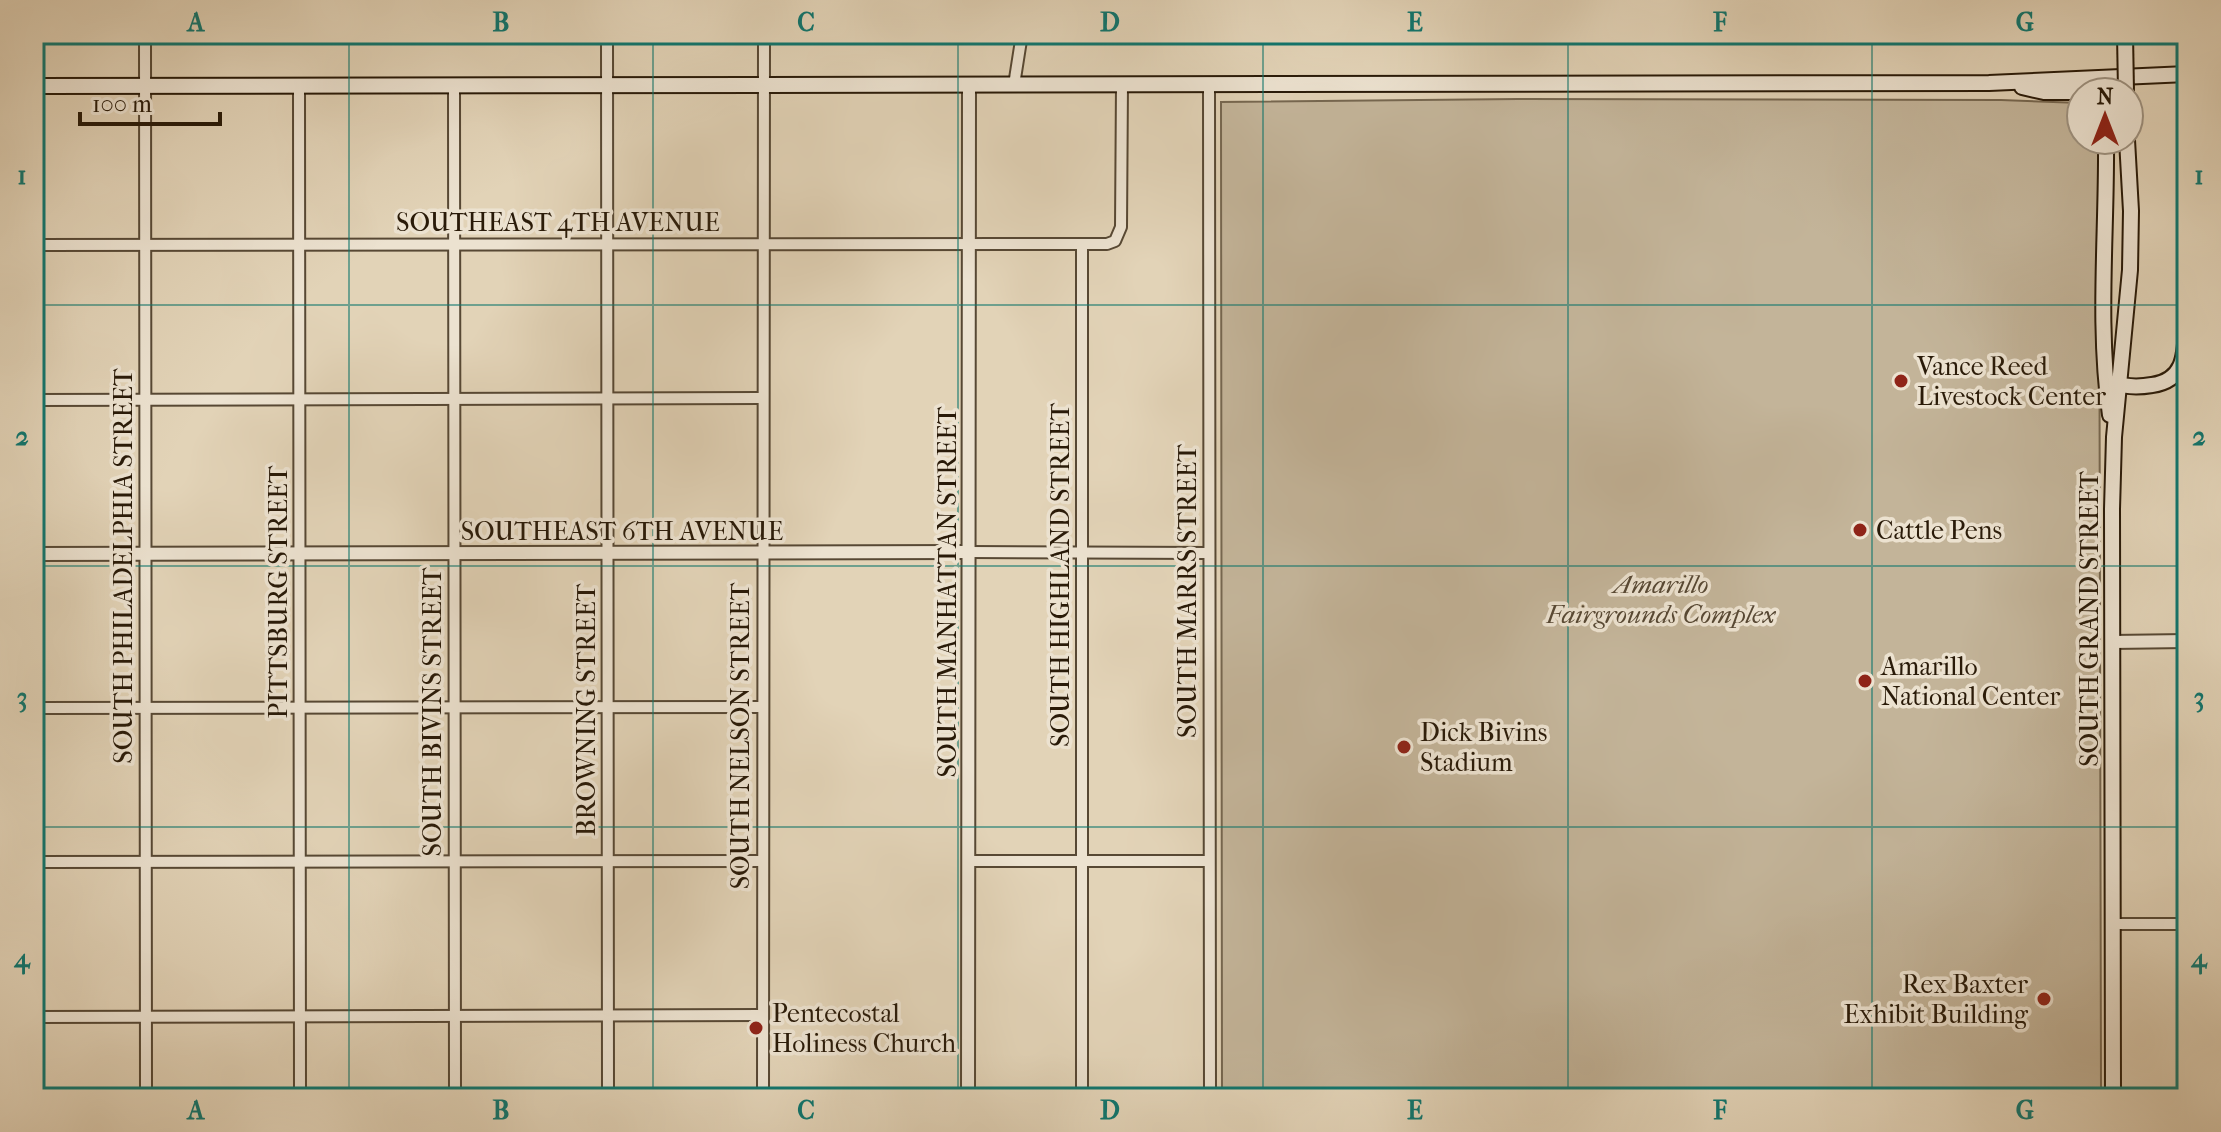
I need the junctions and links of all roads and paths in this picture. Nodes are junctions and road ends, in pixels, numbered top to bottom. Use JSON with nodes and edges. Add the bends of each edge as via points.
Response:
{"nodes":[{"id":1,"x":145,"y":34,"type":"edge"},
{"id":2,"x":607,"y":34,"type":"edge"},
{"id":3,"x":764,"y":34,"type":"edge"},
{"id":4,"x":1022,"y":34,"type":"edge"},
{"id":5,"x":2125,"y":34,"type":"edge"},
{"id":6,"x":2187,"y":74,"type":"edge"},
{"id":7,"x":2126,"y":76,"type":"edge"},
{"id":8,"x":2006,"y":83,"type":"junction"},
{"id":9,"x":1122,"y":84,"type":"junction"},
{"id":10,"x":299,"y":85,"type":"junction"},
{"id":11,"x":454,"y":85,"type":"junction"},
{"id":12,"x":606,"y":85,"type":"junction"},
{"id":13,"x":764,"y":85,"type":"junction"},
{"id":14,"x":969,"y":85,"type":"junction"},
{"id":15,"x":1014,"y":85,"type":"junction"},
{"id":16,"x":1209,"y":85,"type":"junction"},
{"id":17,"x":34,"y":86,"type":"edge"},
{"id":18,"x":145,"y":86,"type":"junction"},
{"id":19,"x":2065,"y":92,"type":"edge"},
{"id":20,"x":2106,"y":156,"type":"edge"},
{"id":21,"x":2128,"y":156,"type":"edge"},
{"id":22,"x":968,"y":243,"type":"junction"},
{"id":23,"x":454,"y":244,"type":"junction"},
{"id":24,"x":608,"y":244,"type":"junction"},
{"id":25,"x":763,"y":244,"type":"junction"},
{"id":26,"x":1082,"y":244,"type":"junction"},
{"id":27,"x":34,"y":245,"type":"edge"},
{"id":28,"x":145,"y":245,"type":"junction"},
{"id":29,"x":299,"y":245,"type":"junction"},
{"id":30,"x":2187,"y":315,"type":"edge"},
{"id":31,"x":2105,"y":375,"type":"junction"},
{"id":32,"x":2120,"y":385,"type":"junction"},
{"id":33,"x":300,"y":398,"type":"junction"},
{"id":34,"x":762,"y":398,"type":"junction"},
{"id":35,"x":144,"y":399,"type":"junction"},
{"id":36,"x":454,"y":399,"type":"junction"},
{"id":37,"x":608,"y":399,"type":"junction"},
{"id":38,"x":34,"y":400,"type":"edge"},
{"id":39,"x":2114,"y":437,"type":"junction"},
{"id":40,"x":968,"y":552,"type":"junction"},
{"id":41,"x":146,"y":553,"type":"junction"},
{"id":42,"x":454,"y":553,"type":"junction"},
{"id":43,"x":608,"y":553,"type":"junction"},
{"id":44,"x":762,"y":553,"type":"junction"},
{"id":45,"x":1081,"y":553,"type":"junction"},
{"id":46,"x":1209,"y":553,"type":"junction"},
{"id":47,"x":34,"y":554,"type":"edge"},
{"id":48,"x":300,"y":554,"type":"junction"},
{"id":49,"x":2187,"y":641,"type":"edge"},
{"id":50,"x":2112,"y":642,"type":"junction"},
{"id":51,"x":763,"y":707,"type":"junction"},
{"id":52,"x":34,"y":708,"type":"edge"},
{"id":53,"x":145,"y":708,"type":"junction"},
{"id":54,"x":300,"y":708,"type":"junction"},
{"id":55,"x":454,"y":708,"type":"junction"},
{"id":56,"x":609,"y":708,"type":"junction"},
{"id":57,"x":608,"y":861,"type":"junction"},
{"id":58,"x":763,"y":861,"type":"junction"},
{"id":59,"x":969,"y":861,"type":"junction"},
{"id":60,"x":1082,"y":861,"type":"junction"},
{"id":61,"x":1209,"y":861,"type":"junction"},
{"id":62,"x":34,"y":862,"type":"edge"},
{"id":63,"x":146,"y":862,"type":"junction"},
{"id":64,"x":300,"y":862,"type":"junction"},
{"id":65,"x":455,"y":862,"type":"junction"},
{"id":66,"x":2113,"y":924,"type":"junction"},
{"id":67,"x":2187,"y":924,"type":"edge"},
{"id":68,"x":763,"y":1015,"type":"junction"},
{"id":69,"x":146,"y":1016,"type":"junction"},
{"id":70,"x":300,"y":1016,"type":"junction"},
{"id":71,"x":455,"y":1016,"type":"junction"},
{"id":72,"x":608,"y":1016,"type":"junction"},
{"id":73,"x":34,"y":1017,"type":"edge"},
{"id":74,"x":146,"y":1098,"type":"edge"},
{"id":75,"x":300,"y":1098,"type":"edge"},
{"id":76,"x":455,"y":1098,"type":"edge"},
{"id":77,"x":608,"y":1098,"type":"edge"},
{"id":78,"x":763,"y":1098,"type":"edge"},
{"id":79,"x":968,"y":1098,"type":"edge"},
{"id":80,"x":1082,"y":1098,"type":"edge"},
{"id":81,"x":1210,"y":1098,"type":"edge"},
{"id":82,"x":2113,"y":1098,"type":"edge"}],
"edges":[{"from":1,"to":18,"type":"street","name":"SOUTH PHILADELPHIA STREET"},
{"from":2,"to":12,"type":"street","name":"BROWNING STREET"},
{"from":3,"to":13,"type":"street","name":"SOUTH NELSON STREET"},
{"from":4,"to":15,"type":"street"},
{"from":5,"to":7,"type":"main road","bridge":true},
{"from":6,"to":8,"type":"main road"},
{"from":8,"to":16,"type":"main road"},
{"from":8,"to":19,"type":"main road"},
{"from":9,"to":15,"type":"main road"},
{"from":9,"to":16,"type":"main road"},
{"from":9,"to":26,"type":"street","via":[[1121,227],[1115,241]]},
{"from":10,"to":11,"type":"main road"},
{"from":10,"to":18,"type":"main road"},
{"from":10,"to":29,"type":"street","name":"PITTSBURG STREET"},
{"from":11,"to":12,"type":"main road"},
{"from":11,"to":23,"type":"street","name":"SOUTH BIVINS STREET"},
{"from":12,"to":13,"type":"main road"},
{"from":12,"to":24,"type":"street","name":"BROWNING STREET"},
{"from":13,"to":14,"type":"main road"},
{"from":13,"to":25,"type":"street","name":"SOUTH NELSON STREET"},
{"from":14,"to":15,"type":"main road"},
{"from":14,"to":22,"type":"street","name":"SOUTH MANHATTAN STREET"},
{"from":16,"to":46,"type":"street","name":"SOUTH MARRS STREET"},
{"from":17,"to":18,"type":"main road"},
{"from":18,"to":28,"type":"street","name":"SOUTH PHILADELPHIA STREET"},
{"from":20,"to":31,"type":"main road"},
{"from":21,"to":32,"type":"main road","name":"SOUTH GRAND STREET","via":[[2130,270]]},
{"from":22,"to":25,"type":"street","name":"SOUTHEAST 4TH AVENUE"},
{"from":22,"to":26,"type":"street","name":"SOUTHEAST 4TH AVENUE"},
{"from":22,"to":40,"type":"street","name":"SOUTH MANHATTAN STREET"},
{"from":23,"to":24,"type":"street","name":"SOUTHEAST 4TH AVENUE"},
{"from":23,"to":29,"type":"street","name":"SOUTHEAST 4TH AVENUE"},
{"from":23,"to":36,"type":"street","name":"SOUTH BIVINS STREET"},
{"from":24,"to":25,"type":"street","name":"SOUTHEAST 4TH AVENUE"},
{"from":24,"to":37,"type":"street","name":"BROWNING STREET"},
{"from":25,"to":34,"type":"street","name":"SOUTH NELSON STREET"},
{"from":26,"to":45,"type":"street","name":"SOUTH HIGHLAND STREET"},
{"from":27,"to":28,"type":"street","name":"SOUTHEAST 4TH AVENUE"},
{"from":28,"to":29,"type":"street","name":"SOUTHEAST 4TH AVENUE"},
{"from":28,"to":35,"type":"street","name":"SOUTH PHILADELPHIA STREET"},
{"from":29,"to":33,"type":"street","name":"PITTSBURG STREET"},
{"from":30,"to":32,"type":"main road","via":[[2176,375],[2155,385]]},
{"from":31,"to":32,"type":"main road"},
{"from":31,"to":39,"type":"main road"},
{"from":32,"to":39,"type":"main road","name":"SOUTH GRAND STREET"},
{"from":33,"to":35,"type":"street"},
{"from":33,"to":36,"type":"street"},
{"from":33,"to":48,"type":"street","name":"PITTSBURG STREET"},
{"from":34,"to":37,"type":"street"},
{"from":34,"to":44,"type":"street","name":"SOUTH NELSON STREET"},
{"from":35,"to":38,"type":"street"},
{"from":35,"to":41,"type":"street","name":"SOUTH PHILADELPHIA STREET"},
{"from":36,"to":37,"type":"street"},
{"from":36,"to":42,"type":"street","name":"SOUTH BIVINS STREET"},
{"from":37,"to":43,"type":"street","name":"BROWNING STREET"},
{"from":39,"to":50,"type":"main road","name":"SOUTH GRAND STREET"},
{"from":40,"to":44,"type":"street","name":"SOUTHEAST 6TH AVENUE"},
{"from":40,"to":45,"type":"street","name":"SOUTHEAST 6TH AVENUE"},
{"from":40,"to":59,"type":"street","name":"SOUTH MANHATTAN STREET"},
{"from":41,"to":47,"type":"street","name":"SOUTHEAST 6TH AVENUE"},
{"from":41,"to":48,"type":"street","name":"SOUTHEAST 6TH AVENUE"},
{"from":41,"to":53,"type":"street","name":"SOUTH PHILADELPHIA STREET"},
{"from":42,"to":43,"type":"street","name":"SOUTHEAST 6TH AVENUE"},
{"from":42,"to":48,"type":"street","name":"SOUTHEAST 6TH AVENUE"},
{"from":42,"to":55,"type":"street","name":"SOUTH BIVINS STREET"},
{"from":43,"to":44,"type":"street","name":"SOUTHEAST 6TH AVENUE"},
{"from":43,"to":56,"type":"street","name":"BROWNING STREET"},
{"from":44,"to":51,"type":"street","name":"SOUTH NELSON STREET"},
{"from":45,"to":46,"type":"street","name":"SOUTHEAST 6TH AVENUE"},
{"from":45,"to":60,"type":"street","name":"SOUTH HIGHLAND STREET"},
{"from":46,"to":61,"type":"street","name":"SOUTH MARRS STREET"},
{"from":48,"to":54,"type":"street","name":"PITTSBURG STREET"},
{"from":49,"to":50,"type":"street"},
{"from":50,"to":66,"type":"main road","name":"SOUTH GRAND STREET"},
{"from":51,"to":56,"type":"street"},
{"from":51,"to":58,"type":"street","name":"SOUTH NELSON STREET"},
{"from":52,"to":53,"type":"street"},
{"from":53,"to":54,"type":"street"},
{"from":53,"to":63,"type":"street","name":"SOUTH PHILADELPHIA STREET"},
{"from":54,"to":55,"type":"street"},
{"from":54,"to":64,"type":"street","name":"PITTSBURG STREET"},
{"from":55,"to":56,"type":"street"},
{"from":55,"to":65,"type":"street","name":"SOUTH BIVINS STREET"},
{"from":56,"to":57,"type":"street","name":"BROWNING STREET"},
{"from":57,"to":58,"type":"street"},
{"from":57,"to":65,"type":"street"},
{"from":57,"to":72,"type":"street","name":"BROWNING STREET"},
{"from":58,"to":68,"type":"street","name":"SOUTH NELSON STREET"},
{"from":59,"to":60,"type":"street"},
{"from":59,"to":79,"type":"street","name":"SOUTH MANHATTAN STREET"},
{"from":60,"to":61,"type":"street"},
{"from":60,"to":80,"type":"street","name":"SOUTH HIGHLAND STREET"},
{"from":61,"to":81,"type":"street","name":"SOUTH MARRS STREET"},
{"from":62,"to":63,"type":"street"},
{"from":63,"to":64,"type":"street"},
{"from":63,"to":69,"type":"street","name":"SOUTH PHILADELPHIA STREET"},
{"from":64,"to":65,"type":"street"},
{"from":64,"to":70,"type":"street","name":"PITTSBURG STREET"},
{"from":65,"to":71,"type":"street","name":"SOUTH BIVINS STREET"},
{"from":66,"to":67,"type":"street"},
{"from":66,"to":82,"type":"main road","name":"SOUTH GRAND STREET"},
{"from":68,"to":72,"type":"street"},
{"from":68,"to":78,"type":"street","name":"SOUTH NELSON STREET"},
{"from":69,"to":70,"type":"street"},
{"from":69,"to":73,"type":"street"},
{"from":69,"to":74,"type":"street","name":"SOUTH PHILADELPHIA STREET"},
{"from":70,"to":71,"type":"street"},
{"from":70,"to":75,"type":"street","name":"PITTSBURG STREET"},
{"from":71,"to":72,"type":"street"},
{"from":71,"to":76,"type":"street","name":"SOUTH BIVINS STREET"},
{"from":72,"to":77,"type":"street","name":"BROWNING STREET"}]}
